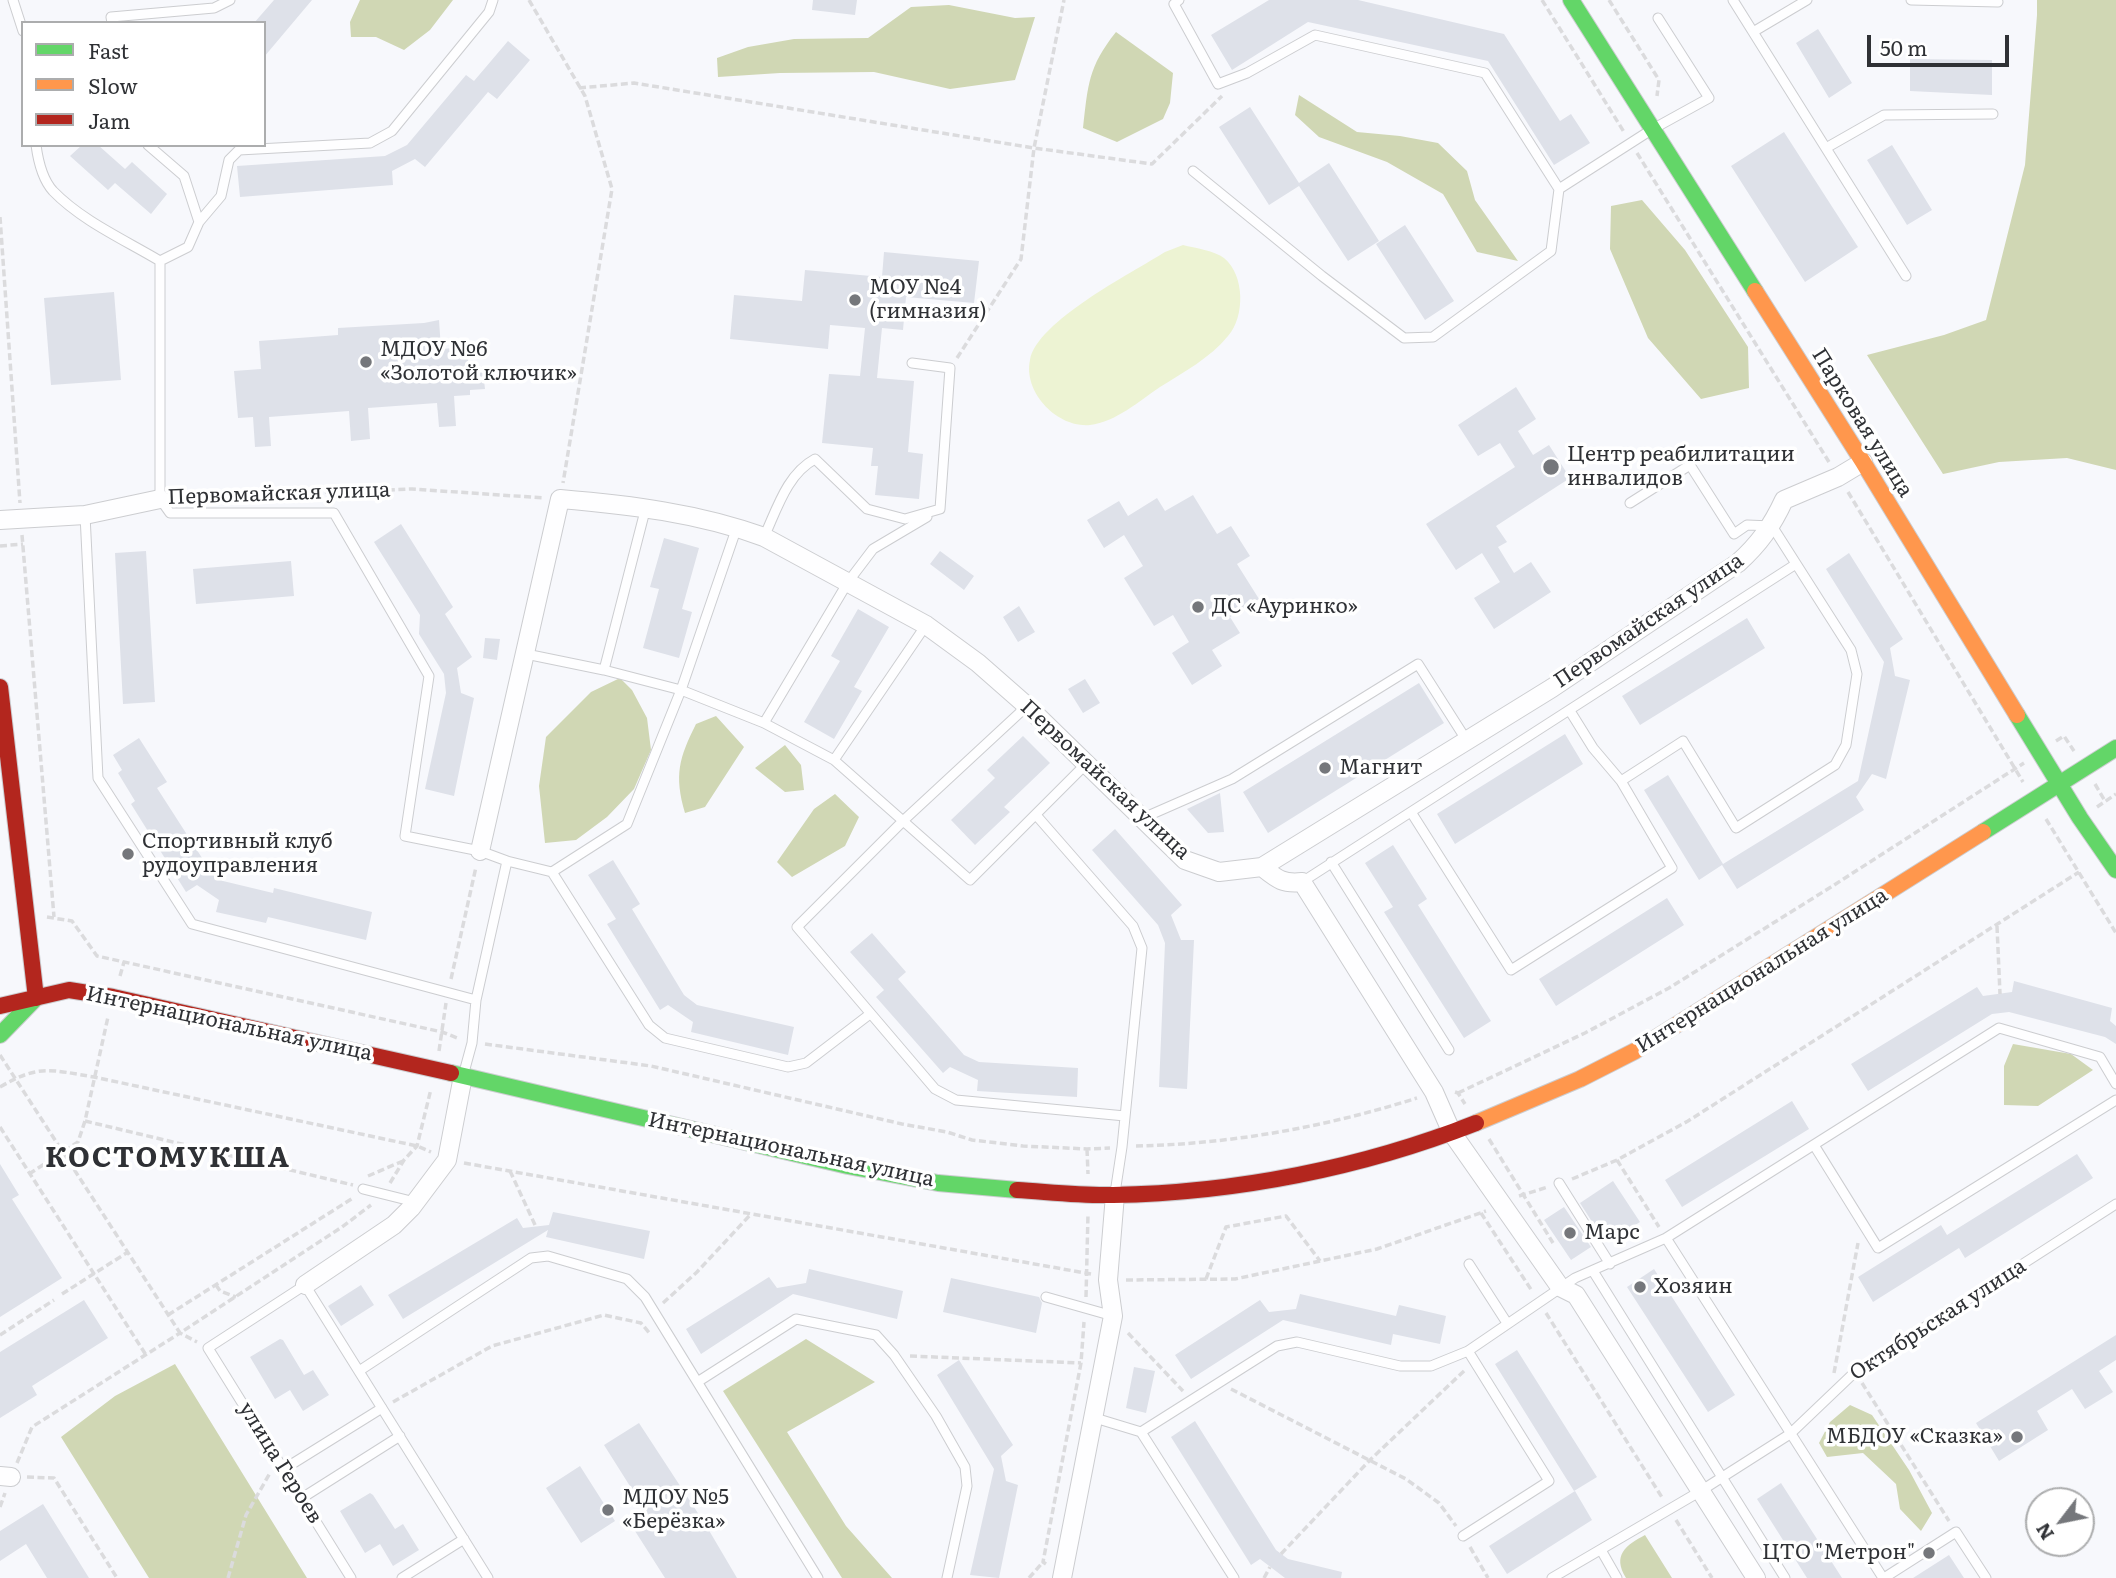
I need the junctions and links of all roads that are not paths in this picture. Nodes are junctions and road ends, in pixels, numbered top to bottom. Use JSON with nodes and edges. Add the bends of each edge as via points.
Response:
{"nodes":[{"id":1,"x":13,"y":0,"type":"edge"},
{"id":2,"x":230,"y":0,"type":"edge"},
{"id":3,"x":493,"y":0,"type":"edge"},
{"id":4,"x":1179,"y":0,"type":"edge"},
{"id":5,"x":1571,"y":0,"type":"edge"},
{"id":6,"x":1733,"y":0,"type":"edge"},
{"id":7,"x":1807,"y":0,"type":"edge"},
{"id":8,"x":1911,"y":0,"type":"edge"},
{"id":9,"x":1998,"y":2,"type":"dead end"},
{"id":10,"x":1658,"y":18,"type":"dead end"},
{"id":11,"x":112,"y":21,"type":"edge"},
{"id":12,"x":21,"y":25,"type":"edge"},
{"id":13,"x":1753,"y":32,"type":"junction"},
{"id":14,"x":1993,"y":114,"type":"dead end"},
{"id":15,"x":1651,"y":130,"type":"junction"},
{"id":16,"x":36,"y":147,"type":"edge"},
{"id":17,"x":150,"y":147,"type":"edge"},
{"id":18,"x":1826,"y":148,"type":"junction"},
{"id":19,"x":1193,"y":171,"type":"dead end"},
{"id":20,"x":1559,"y":189,"type":"junction"},
{"id":21,"x":199,"y":222,"type":"junction"},
{"id":22,"x":160,"y":261,"type":"junction"},
{"id":23,"x":1906,"y":276,"type":"dead end"},
{"id":24,"x":912,"y":363,"type":"dead end"},
{"id":25,"x":1863,"y":462,"type":"junction"},
{"id":26,"x":160,"y":499,"type":"junction"},
{"id":27,"x":1630,"y":503,"type":"dead end"},
{"id":28,"x":646,"y":507,"type":"junction"},
{"id":29,"x":940,"y":509,"type":"junction"},
{"id":30,"x":85,"y":515,"type":"junction"},
{"id":31,"x":0,"y":520,"type":"edge"},
{"id":32,"x":1772,"y":526,"type":"junction"},
{"id":33,"x":737,"y":527,"type":"junction"},
{"id":34,"x":764,"y":537,"type":"junction"},
{"id":35,"x":1796,"y":564,"type":"junction"},
{"id":36,"x":848,"y":582,"type":"junction"},
{"id":37,"x":926,"y":625,"type":"junction"},
{"id":38,"x":526,"y":654,"type":"junction"},
{"id":39,"x":604,"y":670,"type":"junction"},
{"id":40,"x":0,"y":687,"type":"edge"},
{"id":41,"x":681,"y":691,"type":"junction"},
{"id":42,"x":1027,"y":706,"type":"junction"},
{"id":43,"x":1570,"y":711,"type":"junction"},
{"id":44,"x":764,"y":723,"type":"junction"},
{"id":45,"x":1466,"y":741,"type":"junction"},
{"id":46,"x":2116,"y":748,"type":"edge"},
{"id":47,"x":834,"y":761,"type":"junction"},
{"id":48,"x":1087,"y":763,"type":"junction"},
{"id":49,"x":1621,"y":781,"type":"junction"},
{"id":50,"x":2059,"y":784,"type":"junction"},
{"id":51,"x":6,"y":796,"type":"edge"},
{"id":52,"x":1411,"y":812,"type":"junction"},
{"id":53,"x":1036,"y":815,"type":"junction"},
{"id":54,"x":1143,"y":818,"type":"junction"},
{"id":55,"x":904,"y":820,"type":"junction"},
{"id":56,"x":480,"y":851,"type":"junction"},
{"id":57,"x":507,"y":861,"type":"junction"},
{"id":58,"x":1331,"y":862,"type":"junction"},
{"id":59,"x":1262,"y":867,"type":"junction"},
{"id":60,"x":2116,"y":870,"type":"edge"},
{"id":61,"x":552,"y":872,"type":"junction"},
{"id":62,"x":1302,"y":881,"type":"junction"},
{"id":63,"x":36,"y":998,"type":"junction"},
{"id":64,"x":476,"y":1000,"type":"junction"},
{"id":65,"x":0,"y":1006,"type":"edge"},
{"id":66,"x":870,"y":1014,"type":"junction"},
{"id":67,"x":0,"y":1035,"type":"edge"},
{"id":68,"x":1449,"y":1050,"type":"dead end"},
{"id":69,"x":463,"y":1076,"type":"junction"},
{"id":70,"x":2116,"y":1084,"type":"edge"},
{"id":71,"x":2116,"y":1100,"type":"edge"},
{"id":72,"x":1125,"y":1116,"type":"junction"},
{"id":73,"x":1452,"y":1133,"type":"junction"},
{"id":74,"x":1814,"y":1144,"type":"junction"},
{"id":75,"x":1559,"y":1183,"type":"road end"},
{"id":76,"x":361,"y":1185,"type":"road end"},
{"id":77,"x":1115,"y":1195,"type":"junction"},
{"id":78,"x":415,"y":1202,"type":"junction"},
{"id":79,"x":2116,"y":1204,"type":"edge"},
{"id":80,"x":1666,"y":1238,"type":"junction"},
{"id":81,"x":1469,"y":1264,"type":"dead end"},
{"id":82,"x":1610,"y":1264,"type":"junction"},
{"id":83,"x":1593,"y":1272,"type":"junction"},
{"id":84,"x":305,"y":1285,"type":"junction"},
{"id":85,"x":1560,"y":1287,"type":"junction"},
{"id":86,"x":1046,"y":1297,"type":"dead end"},
{"id":87,"x":1113,"y":1316,"type":"junction"},
{"id":88,"x":1507,"y":1323,"type":"junction"},
{"id":89,"x":1468,"y":1351,"type":"junction"},
{"id":90,"x":359,"y":1371,"type":"junction"},
{"id":91,"x":699,"y":1381,"type":"junction"},
{"id":92,"x":382,"y":1408,"type":"junction"},
{"id":93,"x":1095,"y":1419,"type":"junction"},
{"id":94,"x":1141,"y":1432,"type":"junction"},
{"id":95,"x":1790,"y":1434,"type":"junction"},
{"id":96,"x":400,"y":1436,"type":"junction"},
{"id":97,"x":284,"y":1469,"type":"junction"},
{"id":98,"x":1720,"y":1477,"type":"junction"},
{"id":99,"x":1699,"y":1492,"type":"junction"},
{"id":100,"x":302,"y":1498,"type":"junction"},
{"id":101,"x":1463,"y":1535,"type":"road end"},
{"id":102,"x":464,"y":1539,"type":"junction"},
{"id":103,"x":1601,"y":1550,"type":"junction"},
{"id":104,"x":1063,"y":1575,"type":"edge"},
{"id":105,"x":351,"y":1578,"type":"edge"},
{"id":106,"x":402,"y":1578,"type":"edge"},
{"id":107,"x":488,"y":1578,"type":"edge"},
{"id":108,"x":818,"y":1578,"type":"edge"},
{"id":109,"x":947,"y":1578,"type":"edge"},
{"id":110,"x":1234,"y":1578,"type":"edge"},
{"id":111,"x":1552,"y":1578,"type":"edge"},
{"id":112,"x":1618,"y":1578,"type":"edge"},
{"id":113,"x":1756,"y":1578,"type":"edge"},
{"id":114,"x":1785,"y":1578,"type":"edge"},
{"id":115,"x":1883,"y":1578,"type":"edge"},
{"id":116,"x":1986,"y":1578,"type":"edge"}],
"edges":[{"from":1,"to":12,"type":"lane"},
{"from":2,"to":11,"type":"lane","via":[[214,8],[111,17]]},
{"from":3,"to":21,"type":"lane","via":[[489,12],[392,131],[370,143],[239,150],[229,160],[221,196]]},
{"from":4,"to":20,"type":"lane","via":[[1174,4],[1218,84],[1315,35],[1485,73]]},
{"from":5,"to":15,"type":"main road","name":"Парковая улица"},
{"from":6,"to":13,"type":"lane"},
{"from":7,"to":13,"type":"lane"},
{"from":8,"to":9,"type":"lane"},
{"from":10,"to":15,"type":"lane","via":[[1709,98]]},
{"from":13,"to":18,"type":"lane"},
{"from":14,"to":18,"type":"lane","via":[[1884,115]]},
{"from":15,"to":20,"type":"lane"},
{"from":15,"to":25,"type":"main road","name":"Парковая улица"},
{"from":16,"to":22,"type":"lane","via":[[52,190],[85,216]]},
{"from":17,"to":21,"type":"lane","via":[[184,176]]},
{"from":18,"to":23,"type":"lane"},
{"from":19,"to":20,"type":"lane","via":[[1404,338],[1433,337],[1551,251]]},
{"from":21,"to":22,"type":"lane","via":[[188,247]]},
{"from":22,"to":26,"type":"lane"},
{"from":24,"to":29,"type":"lane","via":[[950,368]]},
{"from":25,"to":32,"type":"street","name":"Первомайская улица","via":[[1784,500]]},
{"from":25,"to":50,"type":"main road","name":"Парковая улица"},
{"from":26,"to":30,"type":"street","name":"Первомайская улица"},
{"from":26,"to":56,"type":"lane","via":[[170,513],[334,513],[429,676],[405,836]]},
{"from":27,"to":32,"type":"lane","via":[[1690,465],[1734,534],[1747,525]]},
{"from":28,"to":33,"type":"street","name":"Первомайская улица"},
{"from":28,"to":38,"type":"street","name":"Первомайская улица","via":[[560,499]]},
{"from":28,"to":39,"type":"lane"},
{"from":29,"to":34,"type":"lane","via":[[905,520],[867,509],[815,459],[801,466]]},
{"from":29,"to":36,"type":"lane","via":[[873,549]]},
{"from":30,"to":31,"type":"street","name":"Первомайская улица"},
{"from":30,"to":64,"type":"lane","via":[[98,778],[192,925]]},
{"from":32,"to":35,"type":"lane"},
{"from":32,"to":45,"type":"street","name":"Первомайская улица","via":[[1738,563]]},
{"from":33,"to":34,"type":"street","name":"Первомайская улица"},
{"from":33,"to":41,"type":"lane"},
{"from":34,"to":36,"type":"street","name":"Первомайская улица"},
{"from":35,"to":43,"type":"lane","name":"Первомайская улица"},
{"from":35,"to":49,"type":"lane","via":[[1851,650],[1857,674],[1846,745],[1835,765],[1736,828],[1683,741]]},
{"from":36,"to":37,"type":"street","name":"Первомайская улица"},
{"from":36,"to":44,"type":"lane"},
{"from":37,"to":42,"type":"street","name":"Первомайская улица"},
{"from":37,"to":47,"type":"lane"},
{"from":38,"to":39,"type":"lane"},
{"from":38,"to":56,"type":"street"},
{"from":39,"to":41,"type":"lane"},
{"from":40,"to":51,"type":"main road"},
{"from":41,"to":44,"type":"lane"},
{"from":41,"to":61,"type":"lane","via":[[627,824]]},
{"from":42,"to":48,"type":"street","name":"Первомайская улица"},
{"from":42,"to":55,"type":"lane"},
{"from":43,"to":49,"type":"lane"},
{"from":43,"to":52,"type":"lane","name":"Первомайская улица"},
{"from":44,"to":47,"type":"lane"},
{"from":45,"to":54,"type":"lane","via":[[1418,664],[1232,779]]},
{"from":45,"to":59,"type":"street","name":"Первомайская улица"},
{"from":46,"to":50,"type":"main road","name":"Интернациональная улица"},
{"from":47,"to":55,"type":"lane"},
{"from":48,"to":53,"type":"lane"},
{"from":48,"to":54,"type":"street","name":"Первомайская улица"},
{"from":49,"to":52,"type":"lane","via":[[1672,868],[1511,970]]},
{"from":50,"to":60,"type":"main road","name":"Парковая улица"},
{"from":50,"to":73,"type":"main road","name":"Интернациональная улица","via":[[1635,1051],[1572,1084]]},
{"from":51,"to":63,"type":"main road"},
{"from":52,"to":58,"type":"lane","name":"Первомайская улица"},
{"from":53,"to":55,"type":"lane","via":[[970,880]]},
{"from":53,"to":72,"type":"lane","via":[[1133,926],[1142,948]]},
{"from":54,"to":59,"type":"street","name":"Первомайская улица","via":[[1185,860],[1219,872]]},
{"from":55,"to":66,"type":"lane","via":[[797,927]]},
{"from":56,"to":57,"type":"lane"},
{"from":57,"to":61,"type":"lane"},
{"from":57,"to":64,"type":"lane"},
{"from":58,"to":62,"type":"lane","name":"Первомайская улица"},
{"from":58,"to":68,"type":"lane"},
{"from":59,"to":62,"type":"street","via":[[1277,879]]},
{"from":61,"to":66,"type":"lane","via":[[649,1026],[665,1038],[788,1067],[806,1063]]},
{"from":62,"to":73,"type":"street","via":[[1434,1092]]},
{"from":63,"to":65,"type":"main road","name":"Интернациональная улица"},
{"from":63,"to":67,"type":"main road"},
{"from":63,"to":69,"type":"main road","name":"Интернациональная улица","via":[[69,990],[113,997]]},
{"from":64,"to":69,"type":"lane"},
{"from":66,"to":72,"type":"lane","via":[[935,1089],[956,1100]]},
{"from":69,"to":77,"type":"main road","name":"Интернациональная улица","via":[[923,1180]]},
{"from":69,"to":78,"type":"street","via":[[447,1160]]},
{"from":70,"to":74,"type":"lane","via":[[2100,1057],[1998,1028]]},
{"from":71,"to":74,"type":"lane","via":[[1878,1248]]},
{"from":72,"to":77,"type":"lane"},
{"from":73,"to":77,"type":"main road","name":"Интернациональная улица","via":[[1293,1177],[1231,1187]]},
{"from":73,"to":85,"type":"street"},
{"from":74,"to":80,"type":"lane"},
{"from":75,"to":82,"type":"lane"},
{"from":76,"to":78,"type":"lane"},
{"from":77,"to":87,"type":"street","via":[[1108,1280]]},
{"from":78,"to":84,"type":"street","via":[[394,1225]]},
{"from":79,"to":95,"type":"lane","name":"Октябрьская улица","via":[[1855,1372]]},
{"from":80,"to":82,"type":"lane"},
{"from":80,"to":95,"type":"lane"},
{"from":81,"to":88,"type":"lane"},
{"from":82,"to":83,"type":"lane"},
{"from":83,"to":85,"type":"lane"},
{"from":83,"to":98,"type":"lane"},
{"from":84,"to":90,"type":"lane"},
{"from":84,"to":97,"type":"lane","name":"улица Героев","via":[[208,1348]]},
{"from":85,"to":88,"type":"lane"},
{"from":85,"to":99,"type":"street","via":[[1576,1295]]},
{"from":86,"to":87,"type":"lane"},
{"from":87,"to":93,"type":"street"},
{"from":88,"to":89,"type":"lane"},
{"from":89,"to":94,"type":"lane","via":[[1431,1366],[1400,1366],[1297,1342],[1277,1346]]},
{"from":89,"to":101,"type":"lane","via":[[1549,1481]]},
{"from":90,"to":91,"type":"lane","via":[[531,1258],[548,1256],[626,1279],[645,1297]]},
{"from":90,"to":92,"type":"lane"},
{"from":91,"to":108,"type":"lane"},
{"from":91,"to":109,"type":"lane","via":[[796,1319],[876,1335],[936,1416],[965,1466],[967,1486]]},
{"from":92,"to":96,"type":"lane"},
{"from":92,"to":97,"type":"lane"},
{"from":93,"to":94,"type":"lane"},
{"from":93,"to":104,"type":"street"},
{"from":94,"to":110,"type":"lane"},
{"from":95,"to":98,"type":"lane","name":"Октябрьская улица"},
{"from":95,"to":115,"type":"lane"},
{"from":96,"to":100,"type":"lane"},
{"from":96,"to":102,"type":"lane"},
{"from":97,"to":100,"type":"lane","name":"улица Героев"},
{"from":98,"to":99,"type":"lane","name":"Октябрьская улица"},
{"from":98,"to":114,"type":"lane"},
{"from":99,"to":103,"type":"lane","name":"Октябрьская улица"},
{"from":99,"to":113,"type":"street"},
{"from":100,"to":105,"type":"lane","name":"улица Героев"},
{"from":102,"to":106,"type":"lane"},
{"from":102,"to":107,"type":"lane"},
{"from":103,"to":111,"type":"lane","name":"Октябрьская улица"},
{"from":103,"to":112,"type":"lane"},
{"from":115,"to":116,"type":"lane","via":[[1956,1532]]}]}
